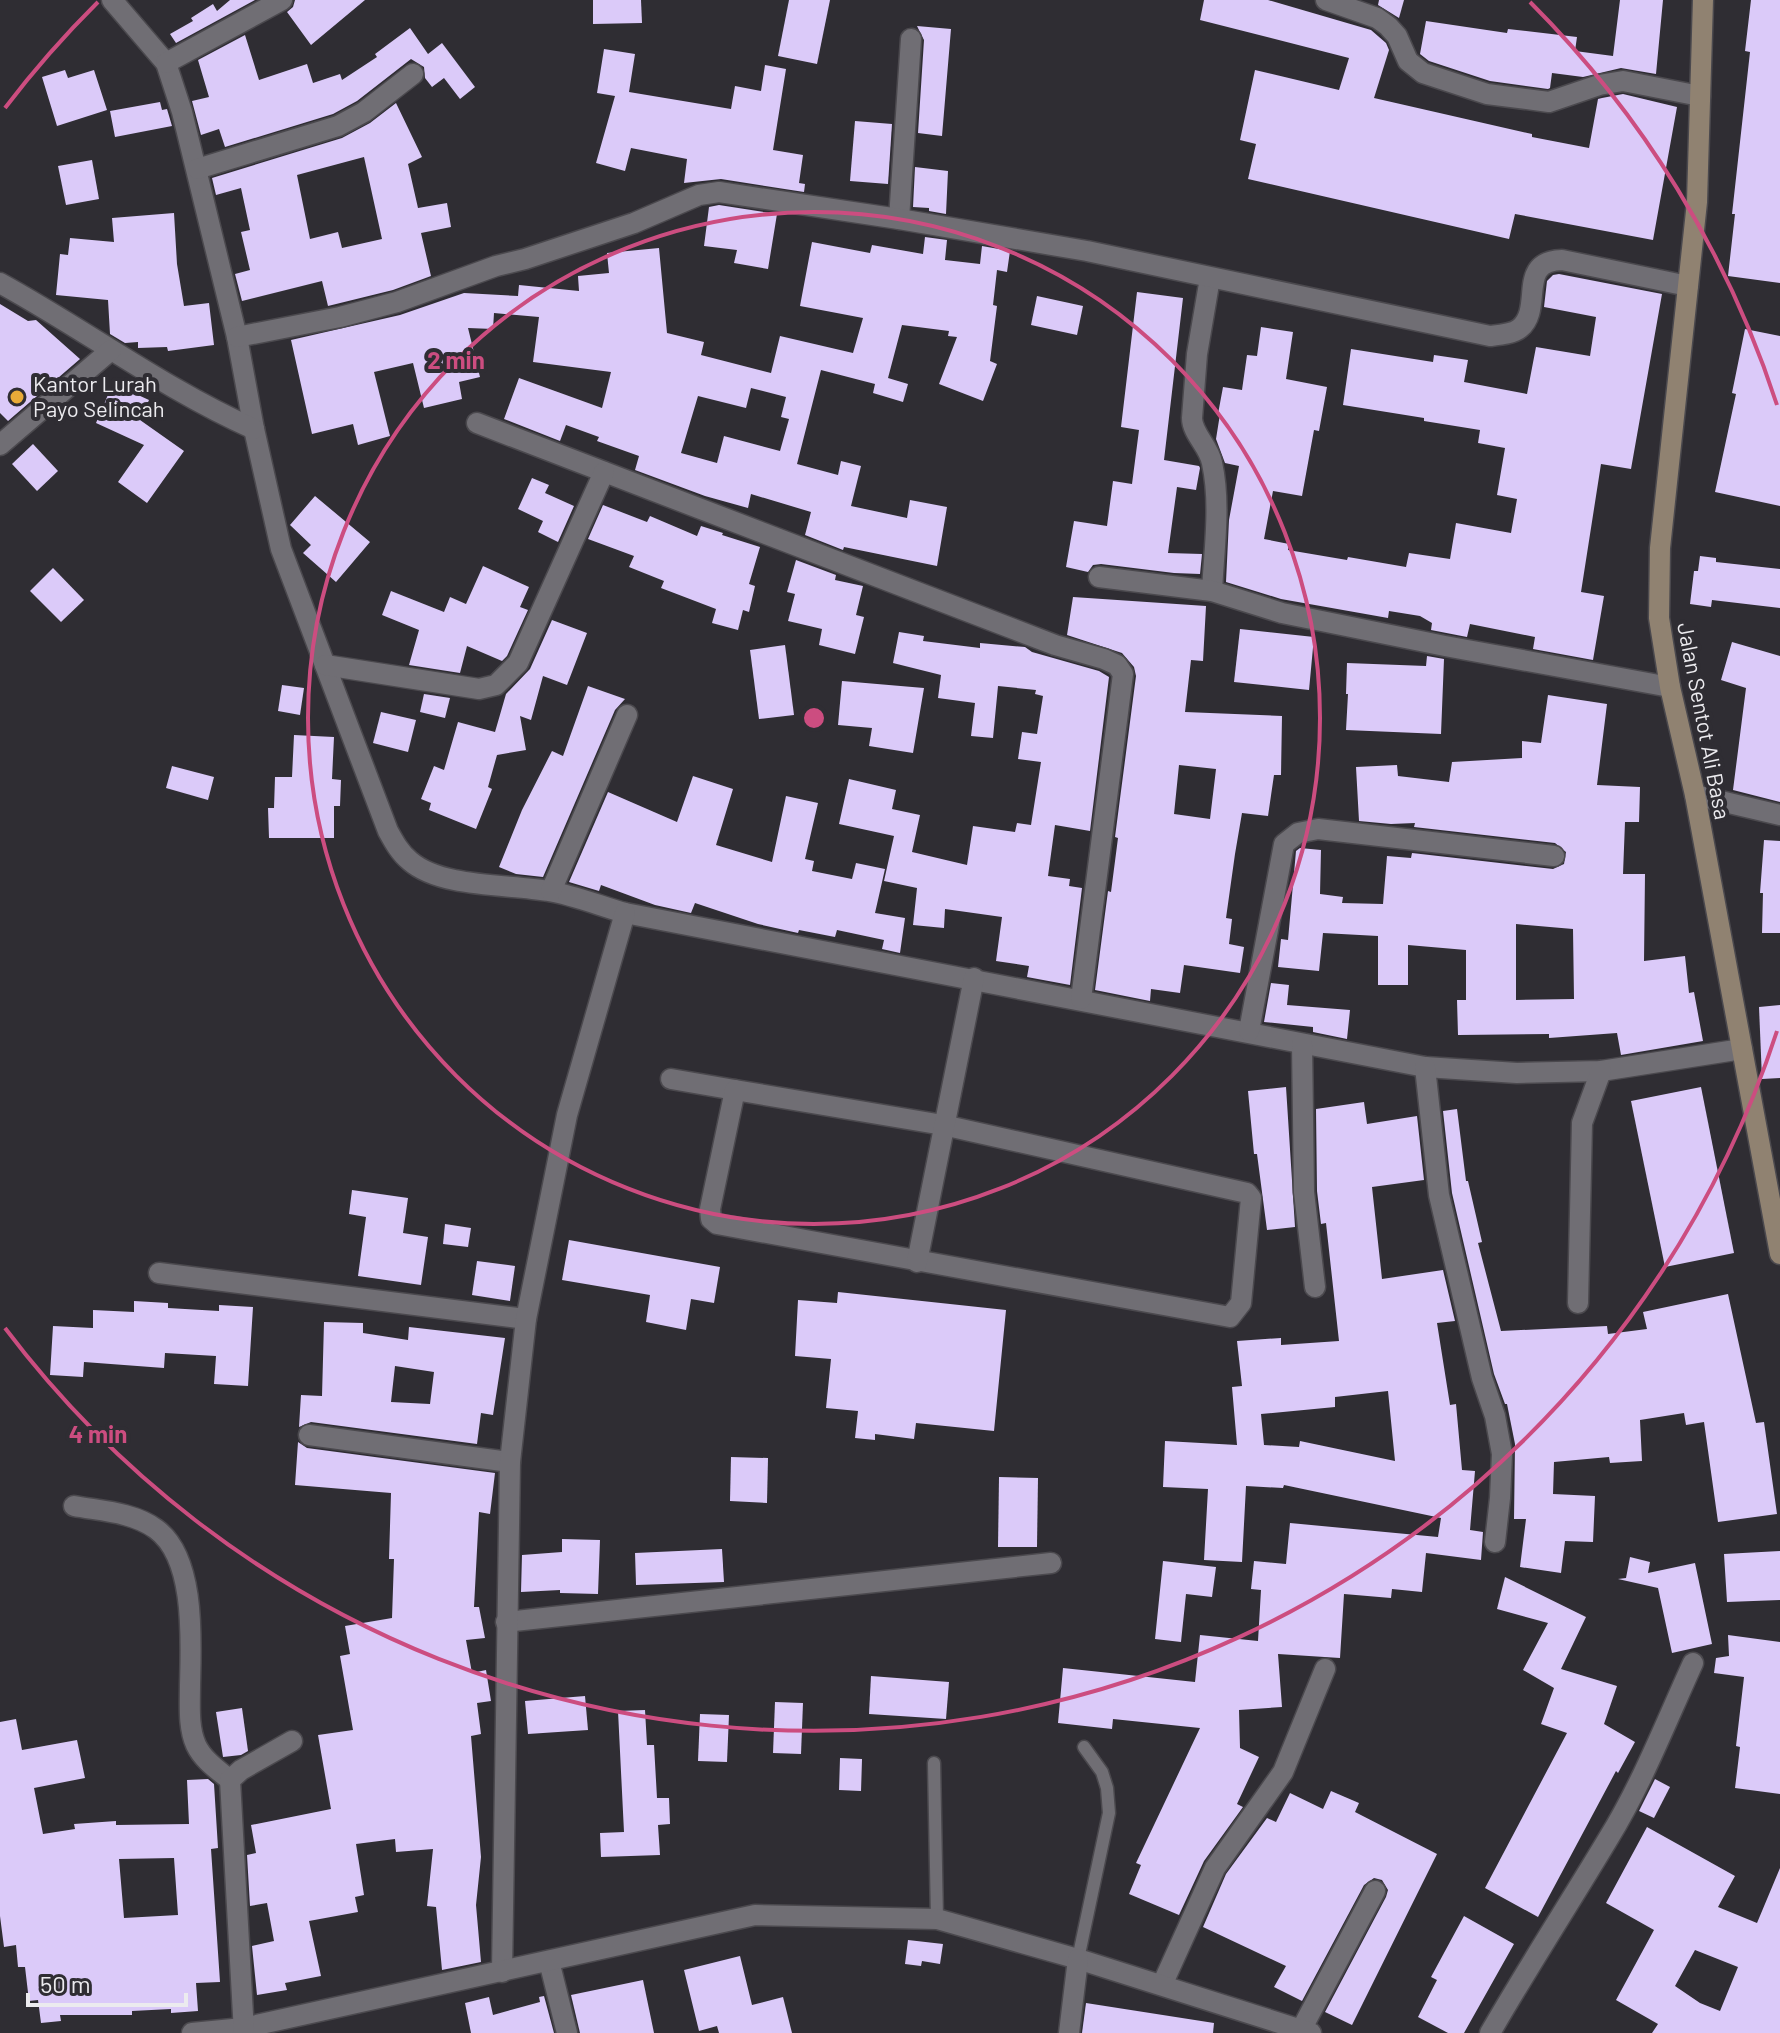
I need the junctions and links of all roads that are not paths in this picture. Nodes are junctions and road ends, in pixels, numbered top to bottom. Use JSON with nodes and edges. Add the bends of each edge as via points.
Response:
{"nodes":[{"id":1,"x":282,"y":0,"type":"edge"},
{"id":2,"x":1326,"y":0,"type":"edge"},
{"id":3,"x":1703,"y":0,"type":"edge"},
{"id":4,"x":118,"y":2,"type":"edge"},
{"id":5,"x":911,"y":39,"type":"dead end"},
{"id":6,"x":166,"y":63,"type":"junction"},
{"id":7,"x":413,"y":74,"type":"dead end"},
{"id":8,"x":1700,"y":96,"type":"junction"},
{"id":9,"x":197,"y":169,"type":"junction"},
{"id":10,"x":899,"y":219,"type":"junction"},
{"id":11,"x":1210,"y":278,"type":"junction"},
{"id":12,"x":0,"y":283,"type":"edge"},
{"id":13,"x":1688,"y":286,"type":"junction"},
{"id":14,"x":237,"y":337,"type":"junction"},
{"id":15,"x":111,"y":350,"type":"junction"},
{"id":16,"x":477,"y":423,"type":"dead end"},
{"id":17,"x":254,"y":429,"type":"junction"},
{"id":18,"x":0,"y":445,"type":"edge"},
{"id":19,"x":604,"y":472,"type":"junction"},
{"id":20,"x":1099,"y":577,"type":"dead end"},
{"id":21,"x":1212,"y":591,"type":"junction"},
{"id":22,"x":325,"y":665,"type":"junction"},
{"id":23,"x":1670,"y":687,"type":"junction"},
{"id":24,"x":627,"y":715,"type":"dead end"},
{"id":25,"x":1695,"y":795,"type":"junction"},
{"id":26,"x":1780,"y":815,"type":"edge"},
{"id":27,"x":1554,"y":856,"type":"dead end"},
{"id":28,"x":551,"y":891,"type":"junction"},
{"id":29,"x":625,"y":913,"type":"junction"},
{"id":30,"x":974,"y":978,"type":"junction"},
{"id":31,"x":1081,"y":999,"type":"junction"},
{"id":32,"x":1249,"y":1031,"type":"junction"},
{"id":33,"x":1302,"y":1044,"type":"junction"},
{"id":34,"x":1742,"y":1049,"type":"junction"},
{"id":35,"x":1425,"y":1067,"type":"junction"},
{"id":36,"x":1601,"y":1071,"type":"junction"},
{"id":37,"x":671,"y":1079,"type":"dead end"},
{"id":38,"x":735,"y":1090,"type":"junction"},
{"id":39,"x":943,"y":1125,"type":"junction"},
{"id":40,"x":1780,"y":1254,"type":"edge"},
{"id":41,"x":917,"y":1262,"type":"junction"},
{"id":42,"x":159,"y":1273,"type":"dead end"},
{"id":43,"x":1315,"y":1287,"type":"dead end"},
{"id":44,"x":1578,"y":1303,"type":"dead end"},
{"id":45,"x":526,"y":1319,"type":"junction"},
{"id":46,"x":309,"y":1435,"type":"dead end"},
{"id":47,"x":510,"y":1462,"type":"junction"},
{"id":48,"x":74,"y":1506,"type":"dead end"},
{"id":49,"x":1495,"y":1542,"type":"dead end"},
{"id":50,"x":1051,"y":1563,"type":"dead end"},
{"id":51,"x":506,"y":1622,"type":"junction"},
{"id":52,"x":1693,"y":1663,"type":"dead end"},
{"id":53,"x":1325,"y":1669,"type":"dead end"},
{"id":54,"x":292,"y":1741,"type":"dead end"},
{"id":55,"x":1084,"y":1747,"type":"dead end"},
{"id":56,"x":934,"y":1763,"type":"dead end"},
{"id":57,"x":230,"y":1780,"type":"junction"},
{"id":58,"x":1375,"y":1891,"type":"dead end"},
{"id":59,"x":937,"y":1919,"type":"junction"},
{"id":60,"x":1078,"y":1959,"type":"junction"},
{"id":61,"x":549,"y":1961,"type":"junction"},
{"id":62,"x":502,"y":1972,"type":"junction"},
{"id":63,"x":1162,"y":1985,"type":"junction"},
{"id":64,"x":284,"y":2026,"type":"edge"},
{"id":65,"x":244,"y":2030,"type":"edge"},
{"id":66,"x":1306,"y":2032,"type":"edge"},
{"id":67,"x":192,"y":2033,"type":"edge"},
{"id":68,"x":567,"y":2033,"type":"edge"},
{"id":69,"x":1069,"y":2033,"type":"edge"},
{"id":70,"x":1490,"y":2033,"type":"edge"}],
"edges":[{"from":1,"to":6,"type":"street"},
{"from":2,"to":8,"type":"street","via":[[1388,26],[1408,61],[1423,73],[1487,94],[1549,102],[1623,81]]},
{"from":3,"to":8,"type":"main road","name":"Jalan Sentot Ali Basa"},
{"from":4,"to":6,"type":"street"},
{"from":5,"to":10,"type":"street"},
{"from":6,"to":9,"type":"street"},
{"from":7,"to":9,"type":"street","via":[[338,126]]},
{"from":8,"to":13,"type":"main road","name":"Jalan Sentot Ali Basa"},
{"from":9,"to":14,"type":"street"},
{"from":10,"to":11,"type":"street"},
{"from":10,"to":14,"type":"street","via":[[719,192],[699,195],[634,223],[397,302]]},
{"from":11,"to":13,"type":"street","via":[[1490,336],[1520,328],[1528,317],[1535,276],[1551,260]]},
{"from":11,"to":21,"type":"street","via":[[1192,425],[1213,465]]},
{"from":12,"to":15,"type":"street"},
{"from":13,"to":23,"type":"main road","name":"Jalan Sentot Ali Basa","via":[[1660,548],[1659,618]]},
{"from":14,"to":17,"type":"street"},
{"from":15,"to":17,"type":"street","via":[[205,407]]},
{"from":15,"to":18,"type":"street"},
{"from":16,"to":19,"type":"street"},
{"from":17,"to":22,"type":"street","via":[[281,549]]},
{"from":19,"to":22,"type":"street","via":[[518,663],[496,685],[479,689]]},
{"from":19,"to":31,"type":"street","via":[[1117,665],[1123,674]]},
{"from":20,"to":21,"type":"street"},
{"from":21,"to":23,"type":"street","via":[[1282,613]]},
{"from":22,"to":28,"type":"street","via":[[388,831],[411,862],[433,875],[461,881]]},
{"from":23,"to":25,"type":"main road","name":"Jalan Sentot Ali Basa"},
{"from":24,"to":28,"type":"street"},
{"from":25,"to":26,"type":"street"},
{"from":25,"to":34,"type":"main road","name":"Jalan Sentot Ali Basa"},
{"from":27,"to":32,"type":"street","via":[[1318,829],[1298,833],[1284,844]]},
{"from":28,"to":29,"type":"street"},
{"from":29,"to":30,"type":"street"},
{"from":29,"to":45,"type":"street","via":[[567,1115]]},
{"from":30,"to":31,"type":"street"},
{"from":30,"to":39,"type":"street"},
{"from":31,"to":32,"type":"street"},
{"from":32,"to":33,"type":"street"},
{"from":33,"to":35,"type":"street"},
{"from":33,"to":43,"type":"street","via":[[1304,1192]]},
{"from":34,"to":36,"type":"street"},
{"from":34,"to":40,"type":"main road","name":"Jalan Sentot Ali Basa"},
{"from":35,"to":36,"type":"street"},
{"from":35,"to":49,"type":"street","via":[[1439,1195],[1502,1454]]},
{"from":36,"to":44,"type":"street","via":[[1582,1123]]},
{"from":37,"to":38,"type":"street"},
{"from":38,"to":39,"type":"street"},
{"from":38,"to":41,"type":"street","via":[[711,1219]]},
{"from":39,"to":41,"type":"street"},
{"from":39,"to":41,"type":"street","via":[[1247,1193],[1251,1198],[1241,1303],[1230,1317]]},
{"from":42,"to":45,"type":"street"},
{"from":45,"to":47,"type":"street"},
{"from":46,"to":47,"type":"street"},
{"from":47,"to":51,"type":"street"},
{"from":48,"to":57,"type":"street","via":[[129,1516],[156,1529],[173,1548],[191,1622],[190,1726],[197,1747]]},
{"from":50,"to":51,"type":"street"},
{"from":51,"to":62,"type":"street"},
{"from":52,"to":70,"type":"street","via":[[1607,1841]]},
{"from":53,"to":63,"type":"street","via":[[1283,1772],[1215,1868]]},
{"from":54,"to":57,"type":"street"},
{"from":55,"to":60,"type":"lane","via":[[1102,1772],[1109,1813]]},
{"from":56,"to":59,"type":"lane"},
{"from":57,"to":65,"type":"street"},
{"from":58,"to":66,"type":"street"},
{"from":59,"to":60,"type":"street"},
{"from":59,"to":61,"type":"street","via":[[755,1915]]},
{"from":60,"to":63,"type":"street"},
{"from":60,"to":69,"type":"street"},
{"from":61,"to":62,"type":"street"},
{"from":61,"to":68,"type":"street"},
{"from":62,"to":64,"type":"street"},
{"from":63,"to":66,"type":"street"},
{"from":64,"to":65,"type":"street"},
{"from":65,"to":67,"type":"street"}]}
